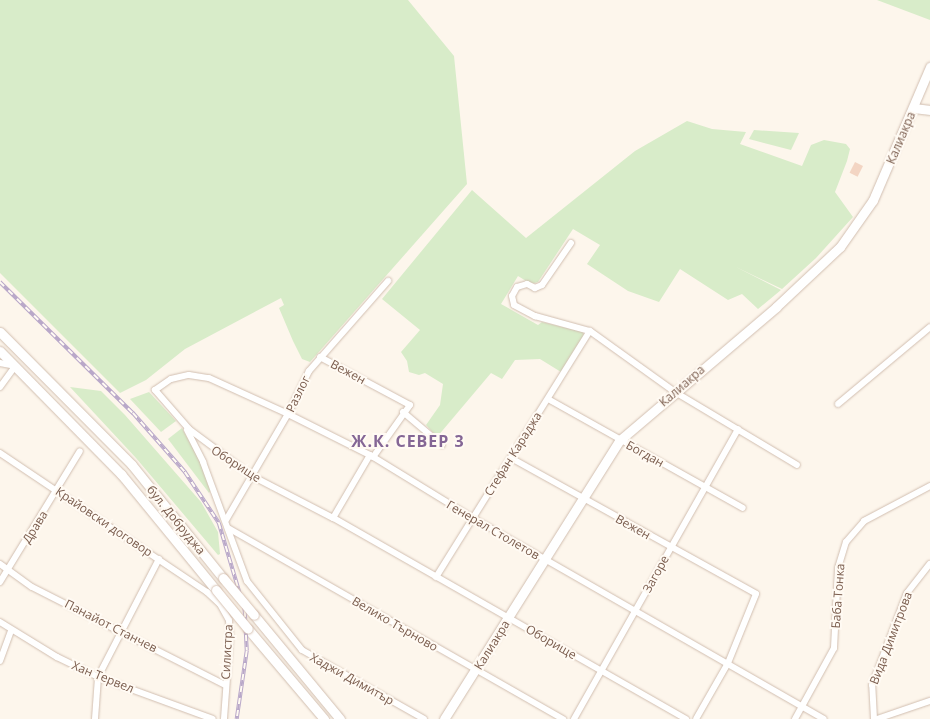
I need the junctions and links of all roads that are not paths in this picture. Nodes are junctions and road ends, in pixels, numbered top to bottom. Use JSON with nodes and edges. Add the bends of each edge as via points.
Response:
{"nodes":[{"id":1,"x":930,"y":67,"type":"edge"},
{"id":2,"x":914,"y":108,"type":"junction"},
{"id":3,"x":930,"y":110,"type":"edge"},
{"id":4,"x":571,"y":243,"type":"dead end"},
{"id":5,"x":388,"y":281,"type":"dead end"},
{"id":6,"x":930,"y":327,"type":"edge"},
{"id":7,"x":590,"y":331,"type":"junction"},
{"id":8,"x":0,"y":332,"type":"edge"},
{"id":9,"x":0,"y":351,"type":"edge"},
{"id":10,"x":320,"y":357,"type":"junction"},
{"id":11,"x":0,"y":364,"type":"edge"},
{"id":12,"x":15,"y":366,"type":"junction"},
{"id":13,"x":0,"y":387,"type":"edge"},
{"id":14,"x":155,"y":390,"type":"joint"},
{"id":15,"x":676,"y":392,"type":"junction"},
{"id":16,"x":548,"y":399,"type":"junction"},
{"id":17,"x":838,"y":404,"type":"dead end"},
{"id":18,"x":403,"y":412,"type":"junction"},
{"id":19,"x":288,"y":414,"type":"junction"},
{"id":20,"x":181,"y":420,"type":"junction"},
{"id":21,"x":738,"y":429,"type":"junction"},
{"id":22,"x":620,"y":440,"type":"junction"},
{"id":23,"x":442,"y":445,"type":"dead end"},
{"id":24,"x":80,"y":451,"type":"dead end"},
{"id":25,"x":0,"y":453,"type":"edge"},
{"id":26,"x":372,"y":456,"type":"junction"},
{"id":27,"x":511,"y":458,"type":"junction"},
{"id":28,"x":797,"y":464,"type":"dead end"},
{"id":29,"x":252,"y":476,"type":"junction"},
{"id":30,"x":930,"y":486,"type":"edge"},
{"id":31,"x":705,"y":487,"type":"junction"},
{"id":32,"x":57,"y":490,"type":"junction"},
{"id":33,"x":583,"y":499,"type":"junction"},
{"id":34,"x":743,"y":508,"type":"dead end"},
{"id":35,"x":333,"y":518,"type":"junction"},
{"id":36,"x":472,"y":518,"type":"junction"},
{"id":37,"x":226,"y":520,"type":"junction"},
{"id":38,"x":228,"y":528,"type":"junction"},
{"id":39,"x":671,"y":548,"type":"junction"},
{"id":40,"x":159,"y":559,"type":"junction"},
{"id":41,"x":545,"y":560,"type":"junction"},
{"id":42,"x":0,"y":564,"type":"edge"},
{"id":43,"x":930,"y":564,"type":"edge"},
{"id":44,"x":7,"y":571,"type":"junction"},
{"id":45,"x":436,"y":577,"type":"junction"},
{"id":46,"x":0,"y":582,"type":"edge"},
{"id":47,"x":211,"y":591,"type":"junction"},
{"id":48,"x":635,"y":611,"type":"junction"},
{"id":49,"x":509,"y":618,"type":"junction"},
{"id":50,"x":0,"y":622,"type":"edge"},
{"id":51,"x":11,"y":630,"type":"junction"},
{"id":52,"x":122,"y":630,"type":"junction"},
{"id":53,"x":0,"y":661,"type":"edge"},
{"id":54,"x":728,"y":663,"type":"junction"},
{"id":55,"x":296,"y":666,"type":"junction"},
{"id":56,"x":477,"y":670,"type":"junction"},
{"id":57,"x":601,"y":671,"type":"junction"},
{"id":58,"x":286,"y":674,"type":"junction"},
{"id":59,"x":98,"y":677,"type":"junction"},
{"id":60,"x":225,"y":684,"type":"junction"},
{"id":61,"x":930,"y":701,"type":"edge"},
{"id":62,"x":802,"y":707,"type":"junction"},
{"id":63,"x":95,"y":719,"type":"edge"},
{"id":64,"x":213,"y":719,"type":"edge"},
{"id":65,"x":224,"y":719,"type":"edge"},
{"id":66,"x":324,"y":719,"type":"edge"},
{"id":67,"x":340,"y":719,"type":"edge"},
{"id":68,"x":424,"y":719,"type":"edge"},
{"id":69,"x":444,"y":719,"type":"edge"},
{"id":70,"x":563,"y":719,"type":"edge"},
{"id":71,"x":574,"y":719,"type":"edge"},
{"id":72,"x":686,"y":719,"type":"edge"},
{"id":73,"x":696,"y":719,"type":"edge"},
{"id":74,"x":795,"y":719,"type":"edge"},
{"id":75,"x":824,"y":719,"type":"edge"},
{"id":76,"x":874,"y":719,"type":"edge"},
{"id":77,"x":877,"y":719,"type":"edge"}],
"edges":[{"from":1,"to":2,"type":"main road","name":"Калиакра"},
{"from":2,"to":3,"type":"main road"},
{"from":2,"to":15,"type":"main road","name":"Калиакра","via":[[873,200],[840,247],[776,307]]},
{"from":4,"to":7,"type":"street","via":[[542,285],[535,288],[521,284],[511,301],[526,313]]},
{"from":5,"to":10,"type":"street","name":"Разлог"},
{"from":6,"to":17,"type":"street"},
{"from":7,"to":15,"type":"street"},
{"from":7,"to":16,"type":"street","name":"Стефан Караджа"},
{"from":8,"to":55,"type":"main road","name":"бул. Добруджа","bridge":true,"via":[[132,465]]},
{"from":9,"to":12,"type":"main road","name":"бул. Добруджа"},
{"from":10,"to":18,"type":"street","name":"Вежен","via":[[410,405]]},
{"from":10,"to":19,"type":"street","name":"Разлог"},
{"from":11,"to":12,"type":"street"},
{"from":12,"to":13,"type":"street"},
{"from":12,"to":47,"type":"main road","name":"бул. Добруджа","via":[[121,474]]},
{"from":14,"to":19,"type":"street","name":"Генерал Столетов","via":[[171,380],[189,375],[209,378]]},
{"from":14,"to":20,"type":"street","name":"Оборище"},
{"from":15,"to":21,"type":"street"},
{"from":15,"to":22,"type":"main road","name":"Калиакра"},
{"from":16,"to":22,"type":"street","name":"Богдан"},
{"from":16,"to":27,"type":"street","name":"Стефан Караджа"},
{"from":18,"to":23,"type":"street"},
{"from":18,"to":26,"type":"street"},
{"from":19,"to":26,"type":"street","name":"Генерал Столетов"},
{"from":19,"to":29,"type":"street","name":"Разлог"},
{"from":20,"to":29,"type":"street","name":"Оборище","via":[[207,445]]},
{"from":20,"to":37,"type":"street","via":[[204,462]]},
{"from":21,"to":28,"type":"street"},
{"from":21,"to":31,"type":"street","name":"Загоре"},
{"from":22,"to":31,"type":"street","name":"Богдан"},
{"from":22,"to":33,"type":"main road","name":"Калиакра"},
{"from":24,"to":32,"type":"street","name":"Драва"},
{"from":25,"to":32,"type":"street","name":"Крайовски договор"},
{"from":26,"to":35,"type":"street"},
{"from":26,"to":36,"type":"street","name":"Генерал Столетов"},
{"from":27,"to":33,"type":"street","name":"Вежен"},
{"from":27,"to":36,"type":"street","name":"Стефан Караджа"},
{"from":29,"to":35,"type":"street","name":"Оборище"},
{"from":29,"to":37,"type":"street","name":"Разлог"},
{"from":30,"to":62,"type":"street","name":"Баба Тонка","via":[[864,521],[846,542],[838,568],[834,648]]},
{"from":31,"to":34,"type":"street","name":"Богдан"},
{"from":31,"to":39,"type":"street","name":"Загоре"},
{"from":32,"to":40,"type":"street","name":"Крайовски договор"},
{"from":32,"to":44,"type":"street","name":"Драва"},
{"from":33,"to":39,"type":"street","name":"Вежен"},
{"from":33,"to":41,"type":"main road","name":"Калиакра"},
{"from":35,"to":45,"type":"street","name":"Оборище"},
{"from":36,"to":41,"type":"street","name":"Генерал Столетов"},
{"from":36,"to":45,"type":"street","name":"Стефан Караджа"},
{"from":37,"to":38,"type":"street"},
{"from":38,"to":56,"type":"street","name":"Велико Търново"},
{"from":38,"to":68,"type":"street","name":"Хаджи Димитър","via":[[247,582],[302,650]]},
{"from":39,"to":48,"type":"street","name":"Загоре"},
{"from":39,"to":54,"type":"street","name":"Вежен","via":[[756,594]]},
{"from":40,"to":47,"type":"street","name":"Крайовски договор"},
{"from":40,"to":52,"type":"street"},
{"from":41,"to":48,"type":"street","name":"Генерал Столетов"},
{"from":41,"to":49,"type":"main road","name":"Калиакра"},
{"from":42,"to":44,"type":"street","name":"Панайот Станчев"},
{"from":43,"to":76,"type":"street","name":"Вида Димитрова","via":[[907,593],[872,684]]},
{"from":44,"to":46,"type":"street","name":"Драва"},
{"from":44,"to":52,"type":"street","name":"Панайот Станчев","via":[[32,587]]},
{"from":45,"to":49,"type":"street","name":"Оборище"},
{"from":47,"to":58,"type":"main road","name":"бул. Добруджа","bridge":true},
{"from":47,"to":60,"type":"street","name":"Силистра","via":[[229,620]]},
{"from":48,"to":54,"type":"street","name":"Генерал Столетов"},
{"from":48,"to":57,"type":"street","name":"Загоре"},
{"from":49,"to":56,"type":"main road","name":"Калиакра"},
{"from":49,"to":57,"type":"street","name":"Оборище"},
{"from":50,"to":51,"type":"street","name":"Хан Тервел"},
{"from":51,"to":53,"type":"street"},
{"from":51,"to":59,"type":"street","name":"Хан Тервел"},
{"from":52,"to":59,"type":"street"},
{"from":52,"to":60,"type":"street","name":"Панайот Станчев"},
{"from":54,"to":62,"type":"street","name":"Генерал Столетов"},
{"from":54,"to":73,"type":"street"},
{"from":55,"to":58,"type":"main road"},
{"from":55,"to":67,"type":"main road","name":"бул. Добруджа"},
{"from":56,"to":69,"type":"main road","name":"Калиакра"},
{"from":56,"to":70,"type":"street","name":"Велико Търново"},
{"from":57,"to":71,"type":"street","name":"Загоре"},
{"from":57,"to":72,"type":"street","name":"Оборище"},
{"from":58,"to":66,"type":"main road","name":"бул. Добруджа"},
{"from":59,"to":63,"type":"street"},
{"from":59,"to":64,"type":"street","name":"Хан Тервел"},
{"from":60,"to":65,"type":"street","name":"Силистра"},
{"from":61,"to":77,"type":"street"},
{"from":62,"to":74,"type":"street","name":"Баба Тонка"},
{"from":62,"to":75,"type":"street","name":"Генерал Столетов"}]}
